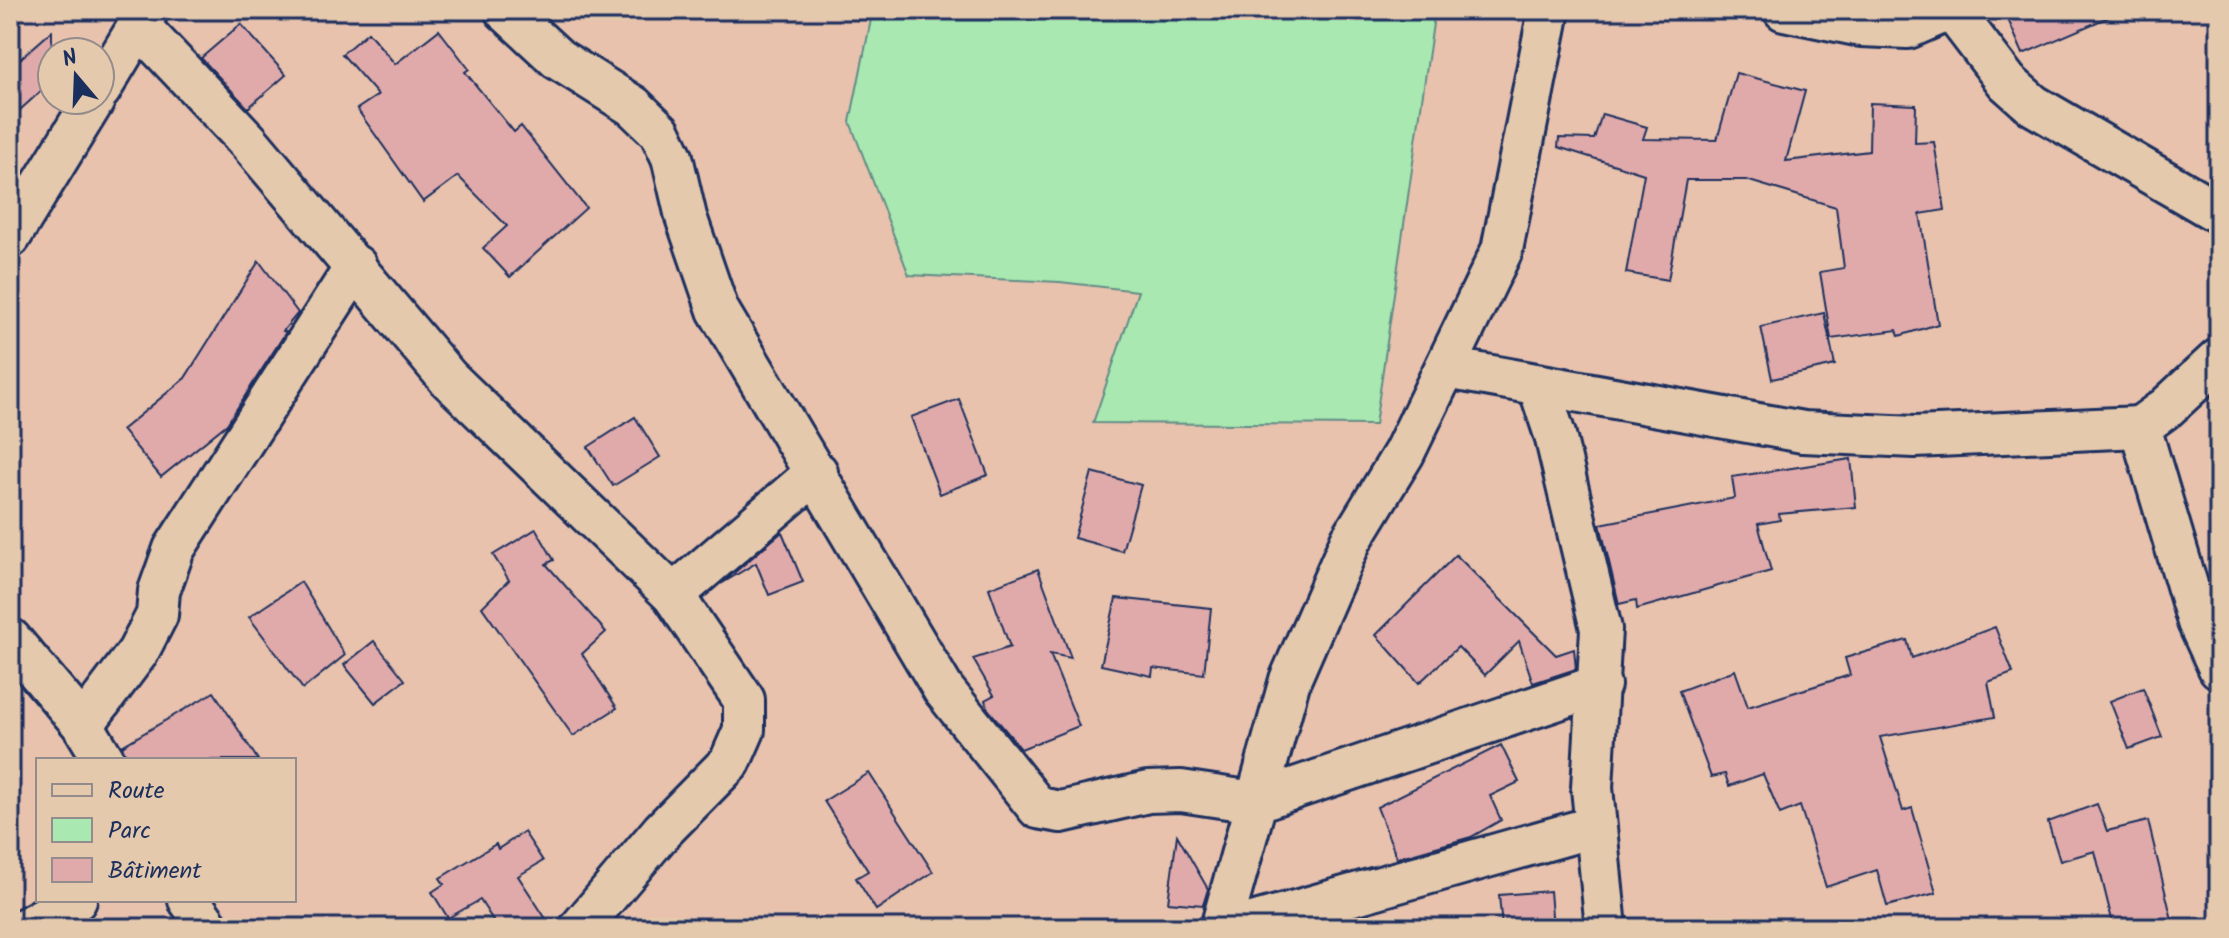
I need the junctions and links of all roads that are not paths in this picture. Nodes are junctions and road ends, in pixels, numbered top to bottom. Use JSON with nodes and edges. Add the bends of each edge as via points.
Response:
{"nodes":[{"id":1,"x":505,"y":10,"type":"edge"},
{"id":2,"x":1549,"y":10,"type":"edge"},
{"id":3,"x":1784,"y":10,"type":"edge"},
{"id":4,"x":1951,"y":10,"type":"edge"},
{"id":5,"x":144,"y":19,"type":"edge"},
{"id":6,"x":116,"y":64,"type":"edge"},
{"id":7,"x":84,"y":116,"type":"edge"},
{"id":8,"x":2219,"y":213,"type":"edge"},
{"id":9,"x":10,"y":237,"type":"edge"},
{"id":10,"x":356,"y":266,"type":"junction"},
{"id":11,"x":2219,"y":359,"type":"edge"},
{"id":12,"x":1447,"y":368,"type":"junction"},
{"id":13,"x":1539,"y":387,"type":"junction"},
{"id":14,"x":2140,"y":427,"type":"junction"},
{"id":15,"x":817,"y":472,"type":"junction"},
{"id":16,"x":673,"y":595,"type":"junction"},
{"id":17,"x":10,"y":639,"type":"edge"},
{"id":18,"x":2219,"y":668,"type":"edge"},
{"id":19,"x":1600,"y":685,"type":"junction"},
{"id":20,"x":83,"y":725,"type":"junction"},
{"id":21,"x":103,"y":758,"type":"edge"},
{"id":22,"x":1254,"y":802,"type":"junction"},
{"id":23,"x":1593,"y":827,"type":"junction"},
{"id":24,"x":72,"y":902,"type":"edge"},
{"id":25,"x":190,"y":902,"type":"edge"},
{"id":26,"x":26,"y":928,"type":"edge"},
{"id":27,"x":209,"y":928,"type":"edge"},
{"id":28,"x":580,"y":928,"type":"edge"},
{"id":29,"x":1221,"y":928,"type":"edge"},
{"id":30,"x":1235,"y":928,"type":"edge"},
{"id":31,"x":1606,"y":928,"type":"edge"}],
"edges":[{"from":1,"to":15,"type":"street","via":[[558,59],[633,106],[660,132],[718,310]]},
{"from":2,"to":12,"type":"street","via":[[1502,250]]},
{"from":3,"to":4,"type":"street","via":[[1861,26],[1908,28]]},
{"from":4,"to":8,"type":"street","via":[[2007,82],[2033,105]]},
{"from":5,"to":6,"type":"street"},
{"from":5,"to":10,"type":"street"},
{"from":7,"to":9,"type":"street"},
{"from":10,"to":16,"type":"street","via":[[448,378]]},
{"from":10,"to":20,"type":"street","via":[[174,549],[159,591],[157,615],[138,652]]},
{"from":11,"to":14,"type":"street"},
{"from":12,"to":13,"type":"street"},
{"from":12,"to":22,"type":"street","via":[[1351,540],[1290,680]]},
{"from":13,"to":14,"type":"street","via":[[1803,432],[1930,437]]},
{"from":13,"to":19,"type":"street","via":[[1601,629]]},
{"from":14,"to":18,"type":"street","via":[[2198,622]]},
{"from":15,"to":16,"type":"street"},
{"from":15,"to":22,"type":"street","via":[[943,689],[1038,808],[1061,812],[1148,792],[1181,791]]},
{"from":16,"to":28,"type":"street","via":[[744,700],[744,730],[730,762],[653,840]]},
{"from":17,"to":20,"type":"street"},
{"from":19,"to":22,"type":"street"},
{"from":19,"to":23,"type":"street"},
{"from":20,"to":21,"type":"street"},
{"from":22,"to":29,"type":"street"},
{"from":23,"to":30,"type":"street"},
{"from":23,"to":31,"type":"street"},
{"from":24,"to":26,"type":"street"},
{"from":25,"to":27,"type":"street"}]}
